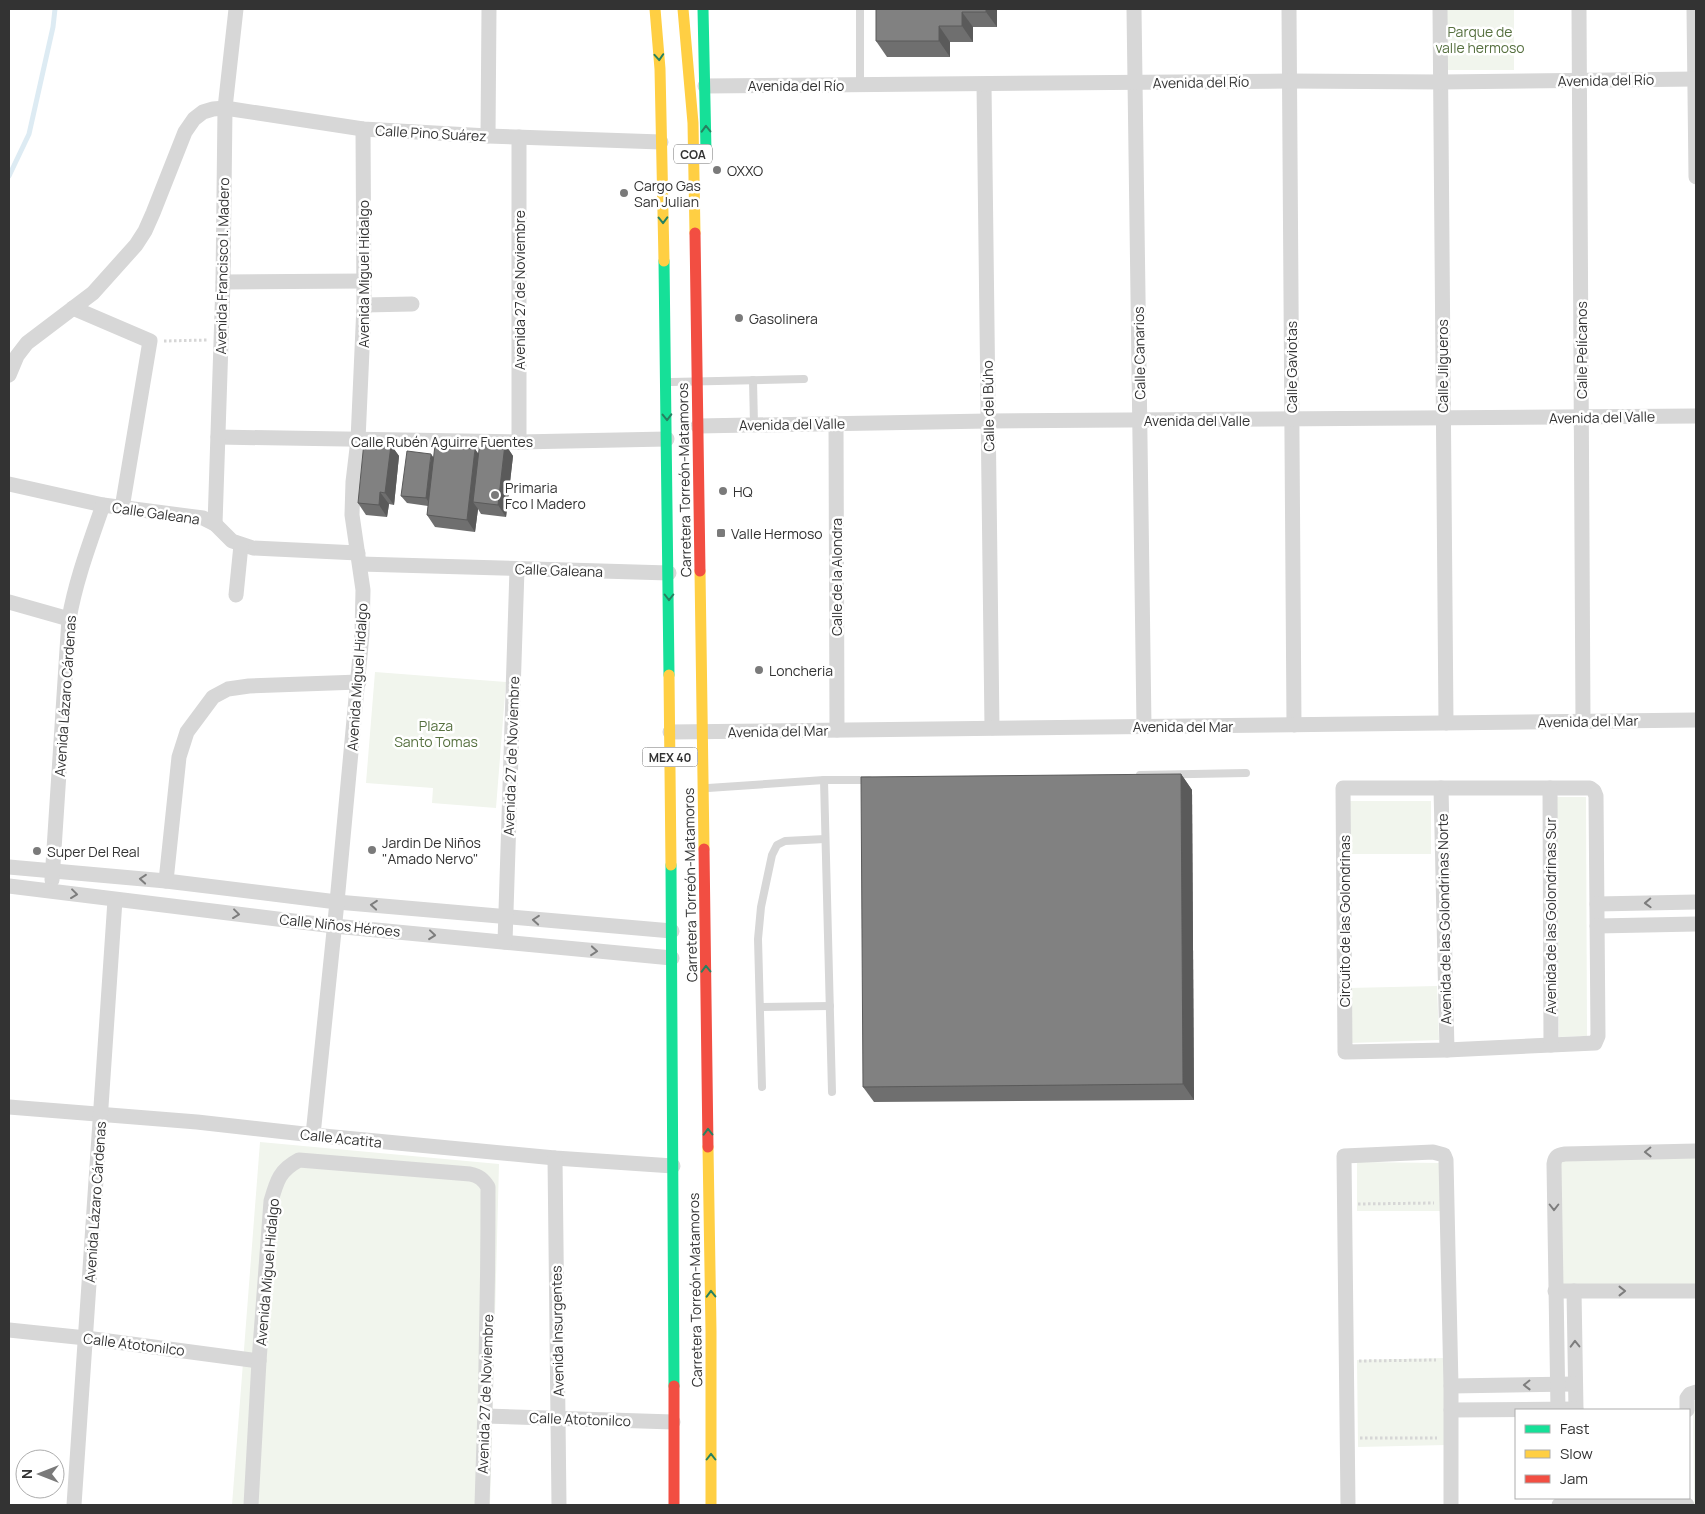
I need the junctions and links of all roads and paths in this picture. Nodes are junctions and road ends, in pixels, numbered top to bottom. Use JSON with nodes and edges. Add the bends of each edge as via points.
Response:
{"nodes":[{"id":1,"x":236,"y":9,"type":"edge"},
{"id":2,"x":489,"y":9,"type":"edge"},
{"id":3,"x":655,"y":9,"type":"edge"},
{"id":4,"x":683,"y":9,"type":"edge"},
{"id":5,"x":703,"y":9,"type":"edge"},
{"id":6,"x":860,"y":9,"type":"edge"},
{"id":7,"x":1134,"y":9,"type":"edge"},
{"id":8,"x":1289,"y":9,"type":"edge"},
{"id":9,"x":1440,"y":9,"type":"edge"},
{"id":10,"x":1579,"y":9,"type":"edge"},
{"id":11,"x":1694,"y":9,"type":"edge"},
{"id":12,"x":1696,"y":79,"type":"edge"},
{"id":13,"x":1580,"y":80,"type":"junction"},
{"id":14,"x":1289,"y":81,"type":"junction"},
{"id":15,"x":1135,"y":82,"type":"junction"},
{"id":16,"x":1441,"y":82,"type":"junction"},
{"id":17,"x":984,"y":84,"type":"junction"},
{"id":18,"x":860,"y":85,"type":"junction"},
{"id":19,"x":706,"y":86,"type":"junction"},
{"id":20,"x":224,"y":108,"type":"junction"},
{"id":21,"x":363,"y":129,"type":"junction"},
{"id":22,"x":488,"y":136,"type":"junction"},
{"id":23,"x":519,"y":137,"type":"junction"},
{"id":24,"x":661,"y":142,"type":"junction"},
{"id":25,"x":706,"y":161,"type":"dead end"},
{"id":26,"x":1696,"y":177,"type":"edge"},
{"id":27,"x":705,"y":195,"type":"dead end"},
{"id":28,"x":696,"y":265,"type":"junction"},
{"id":29,"x":364,"y":280,"type":"junction"},
{"id":30,"x":223,"y":282,"type":"junction"},
{"id":31,"x":364,"y":304,"type":"junction"},
{"id":32,"x":412,"y":304,"type":"dead end"},
{"id":33,"x":73,"y":308,"type":"junction"},
{"id":34,"x":221,"y":340,"type":"junction"},
{"id":35,"x":150,"y":341,"type":"junction"},
{"id":36,"x":9,"y":376,"type":"edge"},
{"id":37,"x":804,"y":379,"type":"dead end"},
{"id":38,"x":753,"y":380,"type":"junction"},
{"id":39,"x":666,"y":382,"type":"junction"},
{"id":40,"x":697,"y":382,"type":"junction"},
{"id":41,"x":1696,"y":416,"type":"edge"},
{"id":42,"x":1581,"y":417,"type":"junction"},
{"id":43,"x":1443,"y":418,"type":"junction"},
{"id":44,"x":1292,"y":419,"type":"junction"},
{"id":45,"x":1140,"y":420,"type":"junction"},
{"id":46,"x":988,"y":421,"type":"junction"},
{"id":47,"x":836,"y":423,"type":"junction"},
{"id":48,"x":754,"y":425,"type":"junction"},
{"id":49,"x":698,"y":426,"type":"junction"},
{"id":50,"x":218,"y":438,"type":"junction"},
{"id":51,"x":667,"y":439,"type":"junction"},
{"id":52,"x":358,"y":440,"type":"junction"},
{"id":53,"x":519,"y":442,"type":"junction"},
{"id":54,"x":9,"y":484,"type":"edge"},
{"id":55,"x":103,"y":505,"type":"junction"},
{"id":56,"x":122,"y":508,"type":"junction"},
{"id":57,"x":215,"y":524,"type":"junction"},
{"id":58,"x":241,"y":545,"type":"junction"},
{"id":59,"x":359,"y":559,"type":"junction"},
{"id":60,"x":517,"y":569,"type":"junction"},
{"id":61,"x":669,"y":573,"type":"junction"},
{"id":62,"x":236,"y":595,"type":"dead end"},
{"id":63,"x":10,"y":605,"type":"edge"},
{"id":64,"x":70,"y":619,"type":"junction"},
{"id":65,"x":359,"y":682,"type":"junction"},
{"id":66,"x":1696,"y":720,"type":"edge"},
{"id":67,"x":1583,"y":721,"type":"junction"},
{"id":68,"x":1446,"y":723,"type":"junction"},
{"id":69,"x":1294,"y":725,"type":"junction"},
{"id":70,"x":1144,"y":726,"type":"junction"},
{"id":71,"x":992,"y":728,"type":"junction"},
{"id":72,"x":837,"y":730,"type":"junction"},
{"id":73,"x":670,"y":732,"type":"junction"},
{"id":74,"x":702,"y":732,"type":"junction"},
{"id":75,"x":1246,"y":773,"type":"dead end"},
{"id":76,"x":1128,"y":775,"type":"edge"},
{"id":77,"x":824,"y":780,"type":"junction"},
{"id":78,"x":873,"y":780,"type":"edge"},
{"id":79,"x":703,"y":788,"type":"junction"},
{"id":80,"x":1441,"y":788,"type":"junction"},
{"id":81,"x":1550,"y":788,"type":"junction"},
{"id":82,"x":825,"y":839,"type":"junction"},
{"id":83,"x":9,"y":867,"type":"edge"},
{"id":84,"x":53,"y":872,"type":"junction"},
{"id":85,"x":166,"y":881,"type":"junction"},
{"id":86,"x":9,"y":886,"type":"edge"},
{"id":87,"x":51,"y":892,"type":"junction"},
{"id":88,"x":115,"y":900,"type":"junction"},
{"id":89,"x":337,"y":902,"type":"junction"},
{"id":90,"x":1696,"y":902,"type":"edge"},
{"id":91,"x":1597,"y":904,"type":"junction"},
{"id":92,"x":506,"y":917,"type":"junction"},
{"id":93,"x":1696,"y":924,"type":"edge"},
{"id":94,"x":334,"y":926,"type":"junction"},
{"id":95,"x":1597,"y":926,"type":"junction"},
{"id":96,"x":672,"y":931,"type":"junction"},
{"id":97,"x":505,"y":942,"type":"junction"},
{"id":98,"x":672,"y":958,"type":"junction"},
{"id":99,"x":830,"y":1006,"type":"junction"},
{"id":100,"x":760,"y":1007,"type":"junction"},
{"id":101,"x":1551,"y":1045,"type":"junction"},
{"id":102,"x":1447,"y":1050,"type":"junction"},
{"id":103,"x":762,"y":1087,"type":"dead end"},
{"id":104,"x":832,"y":1092,"type":"dead end"},
{"id":105,"x":9,"y":1107,"type":"edge"},
{"id":106,"x":100,"y":1116,"type":"junction"},
{"id":107,"x":313,"y":1135,"type":"junction"},
{"id":108,"x":1696,"y":1151,"type":"edge"},
{"id":109,"x":555,"y":1158,"type":"junction"},
{"id":110,"x":673,"y":1166,"type":"junction"},
{"id":111,"x":1447,"y":1203,"type":"junction"},
{"id":112,"x":1344,"y":1205,"type":"junction"},
{"id":113,"x":488,"y":1283,"type":"joint"},
{"id":114,"x":1555,"y":1291,"type":"junction"},
{"id":115,"x":1574,"y":1291,"type":"junction"},
{"id":116,"x":1696,"y":1291,"type":"edge"},
{"id":117,"x":9,"y":1330,"type":"edge"},
{"id":118,"x":86,"y":1338,"type":"junction"},
{"id":119,"x":1450,"y":1359,"type":"junction"},
{"id":120,"x":259,"y":1361,"type":"junction"},
{"id":121,"x":1346,"y":1362,"type":"junction"},
{"id":122,"x":1557,"y":1384,"type":"junction"},
{"id":123,"x":1576,"y":1384,"type":"junction"},
{"id":124,"x":1451,"y":1386,"type":"junction"},
{"id":125,"x":1696,"y":1392,"type":"edge"},
{"id":126,"x":1558,"y":1409,"type":"edge"},
{"id":127,"x":1576,"y":1409,"type":"edge"},
{"id":128,"x":1687,"y":1409,"type":"edge"},
{"id":129,"x":1451,"y":1410,"type":"junction"},
{"id":130,"x":1515,"y":1410,"type":"edge"},
{"id":131,"x":486,"y":1416,"type":"junction"},
{"id":132,"x":558,"y":1418,"type":"junction"},
{"id":133,"x":673,"y":1422,"type":"junction"},
{"id":134,"x":1347,"y":1438,"type":"junction"},
{"id":135,"x":1451,"y":1438,"type":"junction"},
{"id":136,"x":74,"y":1505,"type":"edge"},
{"id":137,"x":250,"y":1505,"type":"edge"},
{"id":138,"x":482,"y":1505,"type":"edge"},
{"id":139,"x":559,"y":1505,"type":"edge"},
{"id":140,"x":674,"y":1505,"type":"edge"},
{"id":141,"x":711,"y":1505,"type":"edge"},
{"id":142,"x":1348,"y":1505,"type":"edge"},
{"id":143,"x":1451,"y":1505,"type":"edge"},
{"id":144,"x":1559,"y":1505,"type":"edge"},
{"id":145,"x":1577,"y":1505,"type":"edge"},
{"id":146,"x":1688,"y":1505,"type":"edge"}],
"edges":[{"from":1,"to":20,"type":"street","name":"Avenida Francisco I. Madero"},
{"from":2,"to":22,"type":"street"},
{"from":3,"to":24,"type":"main road","number":"MEX 40","one_way":true},
{"from":4,"to":28,"type":"main road","number":"COA","via":[[693,123]]},
{"from":5,"to":19,"type":"main road"},
{"from":6,"to":18,"type":"lane"},
{"from":7,"to":15,"type":"street","name":"Calle Canarios"},
{"from":8,"to":14,"type":"street","name":"Calle Gaviotas"},
{"from":9,"to":16,"type":"street","name":"Calle Jilgueros"},
{"from":10,"to":13,"type":"street","name":"Calle Pelícanos"},
{"from":11,"to":12,"type":"street"},
{"from":12,"to":13,"type":"street","name":"Avenida del Río"},
{"from":12,"to":26,"type":"street"},
{"from":13,"to":16,"type":"street","name":"Avenida del Río"},
{"from":13,"to":42,"type":"street","name":"Calle Pelícanos"},
{"from":14,"to":15,"type":"street","name":"Avenida del Río"},
{"from":14,"to":16,"type":"street","name":"Avenida del Río"},
{"from":14,"to":44,"type":"street","name":"Calle Gaviotas"},
{"from":15,"to":17,"type":"street","name":"Avenida del Río"},
{"from":15,"to":45,"type":"street","name":"Calle Canarios"},
{"from":16,"to":43,"type":"street","name":"Calle Jilgueros"},
{"from":17,"to":18,"type":"street","name":"Avenida del Río"},
{"from":17,"to":46,"type":"street","name":"Calle del Búho"},
{"from":18,"to":19,"type":"street","name":"Avenida del Río"},
{"from":25,"to":19,"type":"main road","one_way":true},
{"from":20,"to":21,"type":"street","name":"Calle Pino Suárez"},
{"from":20,"to":30,"type":"street","name":"Avenida Francisco I. Madero"},
{"from":20,"to":33,"type":"street","name":"Calle Pino Suárez","via":[[203,112],[194,119],[145,231],[93,293]]},
{"from":21,"to":22,"type":"street","name":"Calle Pino Suárez"},
{"from":21,"to":29,"type":"street","name":"Avenida Miguel Hidalgo"},
{"from":22,"to":23,"type":"street","name":"Calle Pino Suárez"},
{"from":23,"to":24,"type":"street","name":"Calle Pino Suárez"},
{"from":23,"to":53,"type":"street","name":"Avenida 27 de Noviembre"},
{"from":24,"to":39,"type":"main road","number":"MEX 40","one_way":true},
{"from":27,"to":28,"type":"main road"},
{"from":28,"to":40,"type":"main road","name":"Carretera Torreón-Matamoros","number":"MEX 40"},
{"from":29,"to":30,"type":"street"},
{"from":29,"to":31,"type":"street","name":"Avenida Miguel Hidalgo"},
{"from":30,"to":34,"type":"street","name":"Avenida Francisco I. Madero"},
{"from":31,"to":32,"type":"street"},
{"from":31,"to":52,"type":"street","name":"Avenida Miguel Hidalgo"},
{"from":33,"to":35,"type":"street"},
{"from":33,"to":36,"type":"street","via":[[27,343],[17,356]]},
{"from":34,"to":35,"type":"path"},
{"from":34,"to":50,"type":"street","name":"Avenida Francisco I. Madero"},
{"from":35,"to":56,"type":"street"},
{"from":37,"to":38,"type":"lane"},
{"from":38,"to":40,"type":"lane"},
{"from":38,"to":48,"type":"lane"},
{"from":39,"to":40,"type":"lane"},
{"from":39,"to":51,"type":"main road","number":"MEX 40","one_way":true},
{"from":40,"to":49,"type":"main road","name":"Carretera Torreón-Matamoros","number":"MEX 40"},
{"from":41,"to":42,"type":"street","name":"Avenida del Valle"},
{"from":42,"to":43,"type":"street","name":"Avenida del Valle"},
{"from":42,"to":67,"type":"street","name":"Calle Pelícanos"},
{"from":43,"to":44,"type":"street","name":"Avenida del Valle"},
{"from":43,"to":68,"type":"street","name":"Calle Jilgueros"},
{"from":44,"to":45,"type":"street","name":"Avenida del Valle"},
{"from":44,"to":69,"type":"street","name":"Calle Gaviotas"},
{"from":45,"to":46,"type":"street","name":"Avenida del Valle"},
{"from":45,"to":70,"type":"street","name":"Calle Canarios"},
{"from":46,"to":47,"type":"street","name":"Avenida del Valle"},
{"from":46,"to":71,"type":"street","name":"Calle del Búho"},
{"from":47,"to":48,"type":"street","name":"Avenida del Valle"},
{"from":47,"to":72,"type":"street","name":"Calle de la Alondra"},
{"from":48,"to":49,"type":"street","name":"Avenida del Valle"},
{"from":49,"to":74,"type":"main road","name":"Carretera Torreón-Matamoros","number":"MEX 40"},
{"from":50,"to":52,"type":"street","name":"Calle Rubén Aguirre Fuentes"},
{"from":50,"to":57,"type":"street","name":"Avenida Francisco I. Madero"},
{"from":51,"to":53,"type":"street","name":"Calle Rubén Aguirre Fuentes"},
{"from":51,"to":61,"type":"main road","number":"MEX 40"},
{"from":52,"to":53,"type":"street","name":"Calle Rubén Aguirre Fuentes"},
{"from":52,"to":59,"type":"street","name":"Avenida Miguel Hidalgo","via":[[352,515]]},
{"from":54,"to":55,"type":"street","name":"Calle Galeana"},
{"from":55,"to":56,"type":"street","name":"Calle Galeana"},
{"from":55,"to":64,"type":"street","name":"Avenida Lázaro Cárdenas","via":[[78,577]]},
{"from":56,"to":57,"type":"street","name":"Calle Galeana","via":[[203,518]]},
{"from":57,"to":58,"type":"street","name":"Calle Galeana","via":[[232,541]]},
{"from":58,"to":59,"type":"street","name":"Calle Galeana"},
{"from":58,"to":62,"type":"street"},
{"from":59,"to":60,"type":"street","name":"Calle Galeana"},
{"from":59,"to":65,"type":"street","name":"Avenida Miguel Hidalgo","via":[[363,590]]},
{"from":60,"to":61,"type":"street","name":"Calle Galeana"},
{"from":60,"to":92,"type":"street","name":"Avenida 27 de Noviembre"},
{"from":61,"to":73,"type":"main road","number":"MEX 40","one_way":true},
{"from":63,"to":64,"type":"street"},
{"from":64,"to":84,"type":"street","name":"Avenida Lázaro Cárdenas"},
{"from":65,"to":85,"type":"street","via":[[249,686],[228,689],[213,697],[186,732],[178,757]]},
{"from":65,"to":89,"type":"street","name":"Avenida Miguel Hidalgo"},
{"from":66,"to":67,"type":"street","name":"Avenida del Mar"},
{"from":67,"to":68,"type":"street","name":"Avenida del Mar"},
{"from":68,"to":69,"type":"street","name":"Avenida del Mar"},
{"from":69,"to":70,"type":"street","name":"Avenida del Mar"},
{"from":70,"to":71,"type":"street","name":"Avenida del Mar"},
{"from":71,"to":72,"type":"street","name":"Avenida del Mar"},
{"from":72,"to":74,"type":"street","name":"Avenida del Mar"},
{"from":73,"to":74,"type":"street","name":"Avenida del Mar"},
{"from":73,"to":96,"type":"main road","number":"MEX 40"},
{"from":74,"to":79,"type":"main road","name":"Carretera Torreón-Matamoros","number":"MEX 40"},
{"from":75,"to":76,"type":"lane"},
{"from":77,"to":78,"type":"lane"},
{"from":77,"to":79,"type":"lane"},
{"from":77,"to":82,"type":"lane"},
{"from":141,"to":79,"type":"main road","name":"Carretera Torreón-Matamoros","number":"MEX 40","one_way":true},
{"from":80,"to":81,"type":"street","name":"Circuito de las Golondrinas"},
{"from":80,"to":102,"type":"street","name":"Avenida de las Golondrinas Norte"},
{"from":80,"to":102,"type":"street","name":"Circuito de las Golondrinas","via":[[1343,788],[1345,1052]]},
{"from":81,"to":91,"type":"street","name":"Circuito de las Golondrinas","via":[[1590,788],[1594,791]]},
{"from":81,"to":101,"type":"street","name":"Avenida de las Golondrinas Sur"},
{"from":82,"to":99,"type":"lane"},
{"from":82,"to":100,"type":"lane","via":[[785,841],[772,855],[759,921]]},
{"from":83,"to":84,"type":"street","name":"Calle Niños Héroes"},
{"from":85,"to":84,"type":"street","name":"Calle Niños Héroes","one_way":true},
{"from":84,"to":87,"type":"street","name":"Avenida Lázaro Cárdenas"},
{"from":85,"to":89,"type":"street","name":"Calle Niños Héroes"},
{"from":86,"to":87,"type":"street","name":"Calle Niños Héroes"},
{"from":87,"to":88,"type":"street","name":"Calle Niños Héroes","one_way":true},
{"from":88,"to":94,"type":"street","name":"Calle Niños Héroes","one_way":true},
{"from":88,"to":106,"type":"street","name":"Avenida Lázaro Cárdenas"},
{"from":92,"to":89,"type":"street","name":"Calle Niños Héroes","one_way":true},
{"from":89,"to":94,"type":"street","name":"Avenida Miguel Hidalgo"},
{"from":90,"to":91,"type":"street","one_way":true},
{"from":91,"to":95,"type":"street","name":"Circuito de las Golondrinas"},
{"from":96,"to":92,"type":"street","name":"Calle Niños Héroes","one_way":true},
{"from":92,"to":97,"type":"street","name":"Avenida 27 de Noviembre"},
{"from":93,"to":95,"type":"street"},
{"from":94,"to":97,"type":"street","name":"Calle Niños Héroes","one_way":true},
{"from":94,"to":107,"type":"street","name":"Avenida Miguel Hidalgo"},
{"from":95,"to":101,"type":"street","name":"Circuito de las Golondrinas","via":[[1597,1040],[1591,1044]]},
{"from":96,"to":98,"type":"main road","number":"MEX 40"},
{"from":97,"to":98,"type":"street","name":"Calle Niños Héroes","one_way":true},
{"from":98,"to":110,"type":"main road","number":"MEX 40"},
{"from":99,"to":100,"type":"lane"},
{"from":99,"to":104,"type":"lane"},
{"from":100,"to":103,"type":"lane"},
{"from":101,"to":102,"type":"street","name":"Circuito de las Golondrinas"},
{"from":105,"to":106,"type":"street","name":"Calle Acatita"},
{"from":106,"to":107,"type":"street","name":"Calle Acatita","via":[[197,1122]]},
{"from":106,"to":118,"type":"street","name":"Avenida Lázaro Cárdenas"},
{"from":107,"to":109,"type":"street","name":"Calle Acatita"},
{"from":108,"to":114,"type":"street","one_way":true,"via":[[1558,1155],[1554,1164]]},
{"from":109,"to":110,"type":"street","name":"Calle Acatita"},
{"from":109,"to":132,"type":"street","name":"Avenida Insurgentes"},
{"from":110,"to":133,"type":"main road","number":"MEX 40"},
{"from":111,"to":112,"type":"path"},
{"from":111,"to":112,"type":"street","via":[[1446,1160],[1444,1155],[1434,1152],[1344,1156]]},
{"from":111,"to":119,"type":"street"},
{"from":112,"to":121,"type":"street"},
{"from":113,"to":120,"type":"street","name":"Avenida Miguel Hidalgo","via":[[488,1188],[478,1176],[299,1160],[287,1167],[277,1182],[271,1201]]},
{"from":113,"to":131,"type":"street","name":"Avenida 27 de Noviembre"},
{"from":114,"to":115,"type":"street"},
{"from":114,"to":122,"type":"street"},
{"from":115,"to":116,"type":"street","one_way":true},
{"from":123,"to":115,"type":"street","one_way":true},
{"from":117,"to":118,"type":"street","name":"Calle Atotonilco"},
{"from":118,"to":120,"type":"street","name":"Calle Atotonilco"},
{"from":118,"to":136,"type":"street","name":"Avenida Lázaro Cárdenas"},
{"from":119,"to":121,"type":"path"},
{"from":119,"to":124,"type":"street"},
{"from":120,"to":137,"type":"street","name":"Avenida Miguel Hidalgo"},
{"from":121,"to":134,"type":"street"},
{"from":122,"to":123,"type":"street"},
{"from":122,"to":124,"type":"street","one_way":true},
{"from":122,"to":126,"type":"street"},
{"from":123,"to":127,"type":"street"},
{"from":124,"to":129,"type":"street"},
{"from":125,"to":128,"type":"street","via":[[1687,1398]]},
{"from":129,"to":130,"type":"street"},
{"from":129,"to":135,"type":"street"},
{"from":131,"to":132,"type":"street","name":"Calle Atotonilco"},
{"from":131,"to":138,"type":"street","name":"Avenida 27 de Noviembre"},
{"from":132,"to":133,"type":"street","name":"Calle Atotonilco"},
{"from":132,"to":139,"type":"street","name":"Avenida Insurgentes"},
{"from":133,"to":140,"type":"main road","number":"MEX 40"},
{"from":134,"to":135,"type":"path"},
{"from":134,"to":142,"type":"street"},
{"from":135,"to":143,"type":"street"},
{"from":144,"to":145,"type":"street"},
{"from":145,"to":146,"type":"street"}]}
